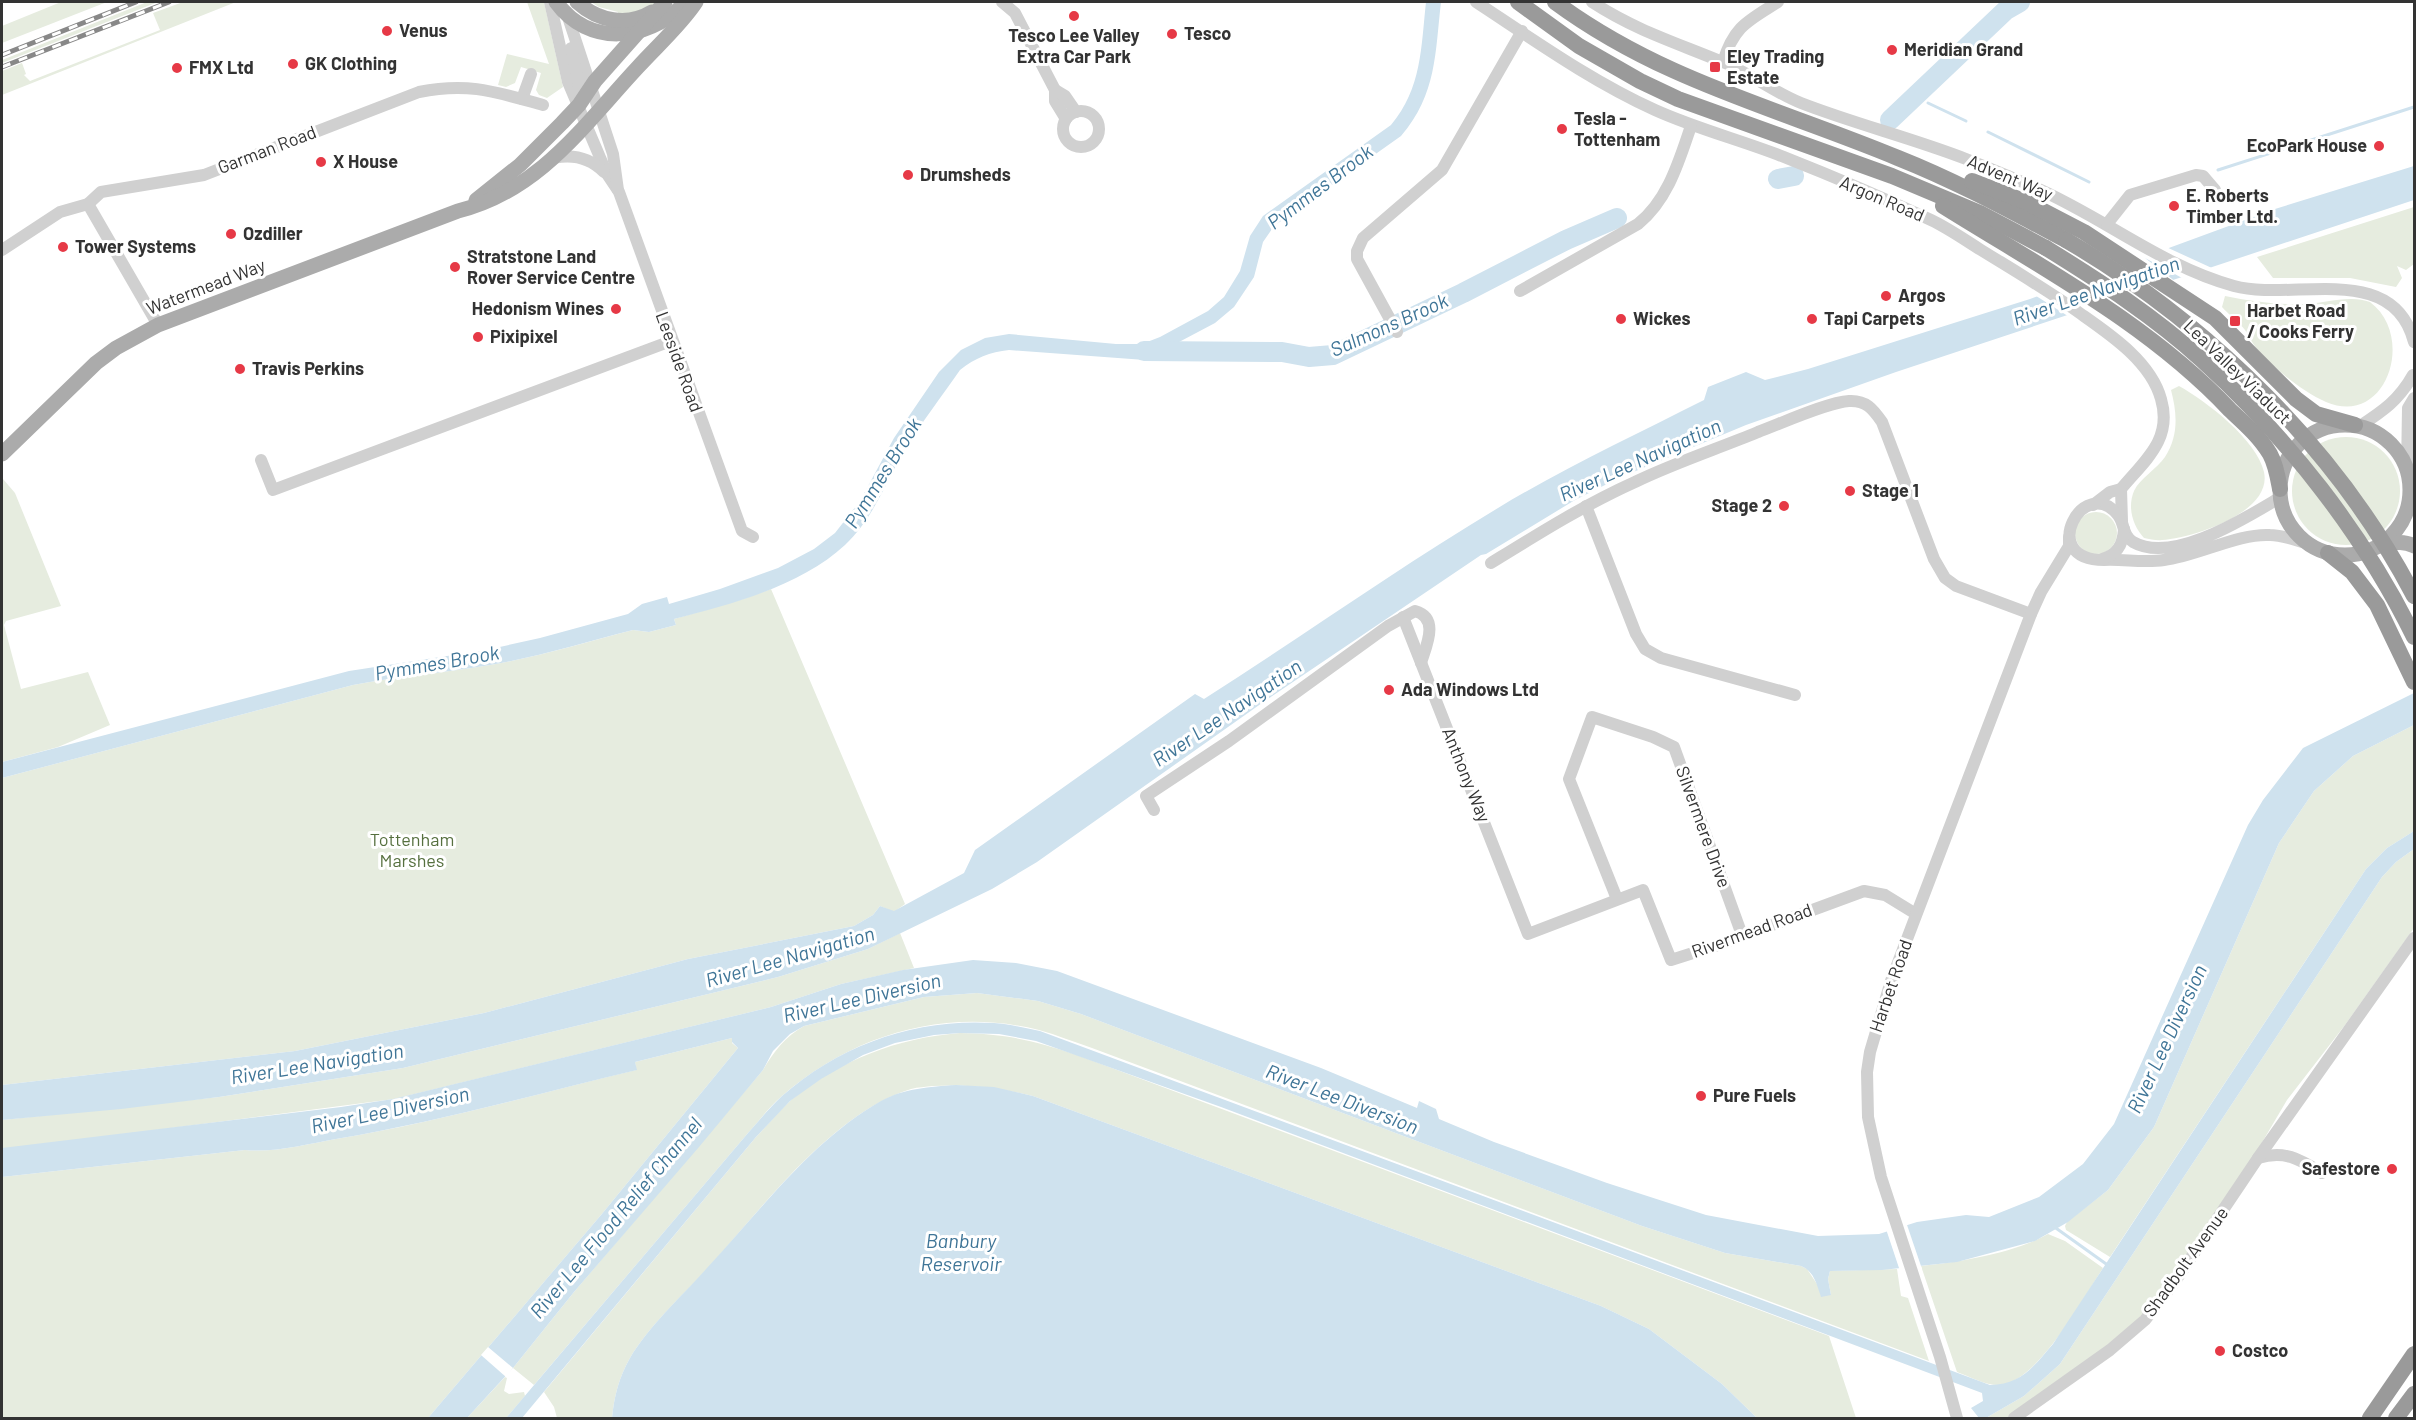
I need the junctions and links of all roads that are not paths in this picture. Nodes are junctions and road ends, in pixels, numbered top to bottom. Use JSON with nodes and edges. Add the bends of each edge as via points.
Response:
{"nodes":[{"id":1,"x":550,"y":2,"type":"edge"},
{"id":2,"x":556,"y":2,"type":"edge"},
{"id":3,"x":577,"y":2,"type":"edge"},
{"id":4,"x":665,"y":2,"type":"edge"},
{"id":5,"x":688,"y":2,"type":"edge"},
{"id":6,"x":696,"y":2,"type":"edge"},
{"id":7,"x":1002,"y":2,"type":"edge"},
{"id":8,"x":1476,"y":2,"type":"edge"},
{"id":9,"x":1518,"y":2,"type":"edge"},
{"id":10,"x":1555,"y":2,"type":"edge"},
{"id":11,"x":1592,"y":2,"type":"edge"},
{"id":12,"x":1778,"y":2,"type":"edge"},
{"id":13,"x":1012,"y":6,"type":"edge"},
{"id":14,"x":565,"y":8,"type":"edge"},
{"id":15,"x":1522,"y":31,"type":"junction"},
{"id":16,"x":637,"y":33,"type":"junction"},
{"id":17,"x":1723,"y":62,"type":"junction"},
{"id":18,"x":531,"y":74,"type":"dead end"},
{"id":19,"x":590,"y":88,"type":"junction"},
{"id":20,"x":1055,"y":90,"type":"junction"},
{"id":21,"x":522,"y":99,"type":"junction"},
{"id":22,"x":543,"y":105,"type":"dead end"},
{"id":23,"x":579,"y":105,"type":"junction"},
{"id":24,"x":597,"y":111,"type":"junction"},
{"id":25,"x":1076,"y":112,"type":"junction"},
{"id":26,"x":1065,"y":120,"type":"junction"},
{"id":27,"x":1691,"y":126,"type":"junction"},
{"id":28,"x":583,"y":127,"type":"junction"},
{"id":29,"x":554,"y":158,"type":"junction"},
{"id":30,"x":1900,"y":158,"type":"junction"},
{"id":31,"x":607,"y":174,"type":"junction"},
{"id":32,"x":1892,"y":176,"type":"junction"},
{"id":33,"x":2215,"y":190,"type":"dead end"},
{"id":34,"x":618,"y":192,"type":"junction"},
{"id":35,"x":88,"y":204,"type":"junction"},
{"id":36,"x":458,"y":211,"type":"junction"},
{"id":37,"x":2107,"y":224,"type":"junction"},
{"id":38,"x":2,"y":250,"type":"edge"},
{"id":39,"x":1520,"y":291,"type":"dead end"},
{"id":40,"x":158,"y":325,"type":"junction"},
{"id":41,"x":1395,"y":328,"type":"dead end"},
{"id":42,"x":671,"y":341,"type":"junction"},
{"id":43,"x":2415,"y":342,"type":"edge"},
{"id":44,"x":2414,"y":372,"type":"edge"},
{"id":45,"x":2415,"y":392,"type":"edge"},
{"id":46,"x":2415,"y":398,"type":"edge"},
{"id":47,"x":2357,"y":426,"type":"junction"},
{"id":48,"x":2,"y":454,"type":"edge"},
{"id":49,"x":261,"y":460,"type":"dead end"},
{"id":50,"x":2407,"y":469,"type":"junction"},
{"id":51,"x":2121,"y":489,"type":"junction"},
{"id":52,"x":2280,"y":493,"type":"junction"},
{"id":53,"x":2412,"y":497,"type":"edge"},
{"id":54,"x":2093,"y":505,"type":"junction"},
{"id":55,"x":1586,"y":506,"type":"junction"},
{"id":56,"x":2123,"y":525,"type":"junction"},
{"id":57,"x":753,"y":537,"type":"dead end"},
{"id":58,"x":2069,"y":537,"type":"junction"},
{"id":59,"x":2310,"y":544,"type":"junction"},
{"id":60,"x":2378,"y":546,"type":"junction"},
{"id":61,"x":2415,"y":546,"type":"edge"},
{"id":62,"x":2328,"y":553,"type":"junction"},
{"id":63,"x":2091,"y":559,"type":"junction"},
{"id":64,"x":1491,"y":563,"type":"dead end"},
{"id":65,"x":2055,"y":569,"type":"junction"},
{"id":66,"x":2415,"y":596,"type":"edge"},
{"id":67,"x":2031,"y":614,"type":"junction"},
{"id":68,"x":1402,"y":617,"type":"junction"},
{"id":69,"x":2415,"y":637,"type":"edge"},
{"id":70,"x":1421,"y":663,"type":"junction"},
{"id":71,"x":2415,"y":682,"type":"edge"},
{"id":72,"x":1796,"y":695,"type":"dead end"},
{"id":73,"x":1154,"y":810,"type":"dead end"},
{"id":74,"x":1617,"y":899,"type":"junction"},
{"id":75,"x":1916,"y":914,"type":"junction"},
{"id":76,"x":1528,"y":934,"type":"joint"},
{"id":77,"x":1742,"y":935,"type":"junction"},
{"id":78,"x":2415,"y":938,"type":"edge"},
{"id":79,"x":2258,"y":1158,"type":"junction"},
{"id":80,"x":2322,"y":1173,"type":"dead end"},
{"id":81,"x":2415,"y":1354,"type":"edge"},
{"id":82,"x":2415,"y":1394,"type":"edge"},
{"id":83,"x":1957,"y":1419,"type":"edge"},
{"id":84,"x":2014,"y":1419,"type":"edge"},
{"id":85,"x":2370,"y":1419,"type":"edge"},
{"id":86,"x":2396,"y":1419,"type":"edge"}],
"edges":[{"from":1,"to":23,"type":"street","via":[[568,82]]},
{"from":2,"to":14,"type":"main road"},
{"from":3,"to":4,"type":"main road","via":[[614,21],[646,15]]},
{"from":4,"to":16,"type":"main road","name":"Watermead Way"},
{"from":5,"to":16,"type":"main road","via":[[660,23]]},
{"from":6,"to":24,"type":"main road","name":"Watermead Way"},
{"from":7,"to":13,"type":"street"},
{"from":8,"to":15,"type":"street","name":"Argon Road"},
{"from":9,"to":32,"type":"highway","name":"Lea Valley Viaduct","via":[[1579,46],[1678,99]]},
{"from":10,"to":30,"type":"highway","name":"Lea Valley Viaduct","via":[[1641,56],[1680,75]]},
{"from":11,"to":17,"type":"street","name":"Advent Way","via":[[1637,29]]},
{"from":12,"to":17,"type":"street","via":[[1736,32]]},
{"from":13,"to":20,"type":"street"},
{"from":14,"to":16,"type":"main road","via":[[584,26],[603,33]]},
{"from":14,"to":19,"type":"street","name":"Leeside Road"},
{"from":14,"to":23,"type":"street"},
{"from":15,"to":27,"type":"street","name":"Argon Road","via":[[1582,71]]},
{"from":15,"to":41,"type":"street","via":[[1442,170],[1359,244],[1357,259]]},
{"from":16,"to":19,"type":"main road","name":"Watermead Way"},
{"from":17,"to":37,"type":"street","name":"Advent Way","via":[[1786,97],[1965,158],[2059,198]]},
{"from":18,"to":21,"type":"street"},
{"from":19,"to":23,"type":"main road","name":"Watermead Way"},
{"from":19,"to":24,"type":"street","name":"Leeside Road"},
{"from":20,"to":25,"type":"street","via":[[1065,96]]},
{"from":20,"to":26,"type":"street","via":[[1055,101]]},
{"from":21,"to":22,"type":"street","name":"Garman Road"},
{"from":21,"to":35,"type":"street","name":"Garman Road","via":[[477,87],[420,92],[204,174],[101,192]]},
{"from":23,"to":24,"type":"main road"},
{"from":23,"to":28,"type":"main road"},
{"from":23,"to":36,"type":"main road","name":"Watermead Way","via":[[510,174]]},
{"from":24,"to":28,"type":"main road","name":"Watermead Way"},
{"from":24,"to":34,"type":"street","name":"Leeside Road","via":[[613,154]]},
{"from":25,"to":26,"type":"street"},
{"from":25,"to":26,"type":"street","via":[[1089,114],[1098,124],[1091,144],[1070,144],[1063,130]]},
{"from":27,"to":39,"type":"street","via":[[1677,169],[1648,216]]},
{"from":27,"to":51,"type":"street","name":"Argon Road","via":[[1783,157],[1932,220],[2106,331],[2153,379],[2164,412],[2153,454]]},
{"from":28,"to":29,"type":"main road","name":"Watermead Way"},
{"from":28,"to":31,"type":"street","name":"Leeside Road"},
{"from":29,"to":31,"type":"street","name":"Leeside Road","via":[[581,158]]},
{"from":29,"to":36,"type":"main road","name":"Watermead Way","via":[[513,190]]},
{"from":30,"to":47,"type":"highway","via":[[1992,188],[2084,232],[2215,318],[2310,410]]},
{"from":30,"to":66,"type":"highway","name":"Lea Valley Viaduct","bridge":true,"via":[[1988,198],[2066,240],[2110,267],[2205,338],[2262,392],[2339,480]]},
{"from":31,"to":34,"type":"street","name":"Leeside Road"},
{"from":32,"to":52,"type":"highway","via":[[2027,256],[2120,317],[2185,366],[2270,454]]},
{"from":32,"to":69,"type":"highway","name":"Lea Valley Viaduct","bridge":true,"via":[[1980,213],[2046,248],[2101,283],[2202,359],[2295,456],[2357,538]]},
{"from":33,"to":37,"type":"street","via":[[2203,176],[2196,175],[2130,195]]},
{"from":34,"to":42,"type":"street","name":"Leeside Road"},
{"from":35,"to":38,"type":"street","name":"Garman Road","via":[[60,212]]},
{"from":35,"to":40,"type":"street"},
{"from":36,"to":40,"type":"main road","name":"Watermead Way"},
{"from":37,"to":43,"type":"street","name":"Advent Way","via":[[2190,271],[2233,286],[2347,290],[2380,297],[2399,311]]},
{"from":40,"to":48,"type":"main road","name":"Watermead Way","via":[[96,363]]},
{"from":42,"to":49,"type":"street","via":[[273,490]]},
{"from":42,"to":57,"type":"street","name":"Leeside Road","via":[[741,531]]},
{"from":44,"to":45,"type":"street"},
{"from":44,"to":47,"type":"street","via":[[2403,394]]},
{"from":46,"to":50,"type":"street","via":[[2408,408]]},
{"from":47,"to":50,"type":"main road","via":[[2385,438]]},
{"from":47,"to":52,"type":"main road","via":[[2325,428],[2297,446],[2286,463]]},
{"from":50,"to":53,"type":"main road"},
{"from":51,"to":54,"type":"street","name":"Argon Road"},
{"from":51,"to":56,"type":"street"},
{"from":52,"to":56,"type":"street","via":[[2213,534],[2181,544],[2143,546],[2126,536]]},
{"from":52,"to":59,"type":"main road","via":[[2285,514],[2296,532]]},
{"from":53,"to":60,"type":"main road","via":[[2402,521]]},
{"from":54,"to":56,"type":"street","via":[[2110,508]]},
{"from":54,"to":58,"type":"street","via":[[2072,519]]},
{"from":55,"to":64,"type":"street"},
{"from":55,"to":67,"type":"street","via":[[1637,481],[1798,417],[1838,403],[1866,404],[1882,422],[1938,569],[1956,585]]},
{"from":55,"to":72,"type":"street","via":[[1645,649],[1661,658]]},
{"from":56,"to":63,"type":"street","via":[[2120,548],[2104,559]]},
{"from":58,"to":63,"type":"street","via":[[2079,554]]},
{"from":58,"to":65,"type":"street","name":"Harbet Road","via":[[2069,546]]},
{"from":59,"to":62,"type":"main road"},
{"from":59,"to":63,"type":"street","via":[[2268,534],[2163,561]]},
{"from":60,"to":61,"type":"main road","via":[[2397,542]]},
{"from":60,"to":62,"type":"main road","via":[[2356,554]]},
{"from":62,"to":71,"type":"highway","via":[[2361,582],[2378,605]]},
{"from":63,"to":65,"type":"street","via":[[2080,557]]},
{"from":65,"to":67,"type":"street","name":"Harbet Road"},
{"from":67,"to":75,"type":"street","name":"Harbet Road"},
{"from":68,"to":70,"type":"street","name":"Anthony Way"},
{"from":68,"to":70,"type":"street","via":[[1415,611],[1428,620],[1431,628]]},
{"from":68,"to":73,"type":"street","via":[[1146,796]]},
{"from":70,"to":76,"type":"street","name":"Anthony Way"},
{"from":74,"to":76,"type":"street","name":"Rivermead Road"},
{"from":74,"to":77,"type":"street","name":"Rivermead Road","via":[[1643,890],[1671,960]]},
{"from":74,"to":77,"type":"street","name":"Silvermere Drive","via":[[1569,779],[1592,717],[1674,747]]},
{"from":75,"to":77,"type":"street","name":"Rivermead Road","via":[[1884,895],[1864,891]]},
{"from":75,"to":83,"type":"street","name":"Harbet Road","via":[[1875,1031],[1867,1072],[1869,1125],[1890,1210]]},
{"from":78,"to":79,"type":"street","name":"Shadbolt Avenue"},
{"from":79,"to":80,"type":"street","via":[[2288,1155]]},
{"from":79,"to":84,"type":"street","name":"Shadbolt Avenue","via":[[2181,1274],[2145,1320]]},
{"from":81,"to":85,"type":"highway"},
{"from":82,"to":86,"type":"highway"}]}
